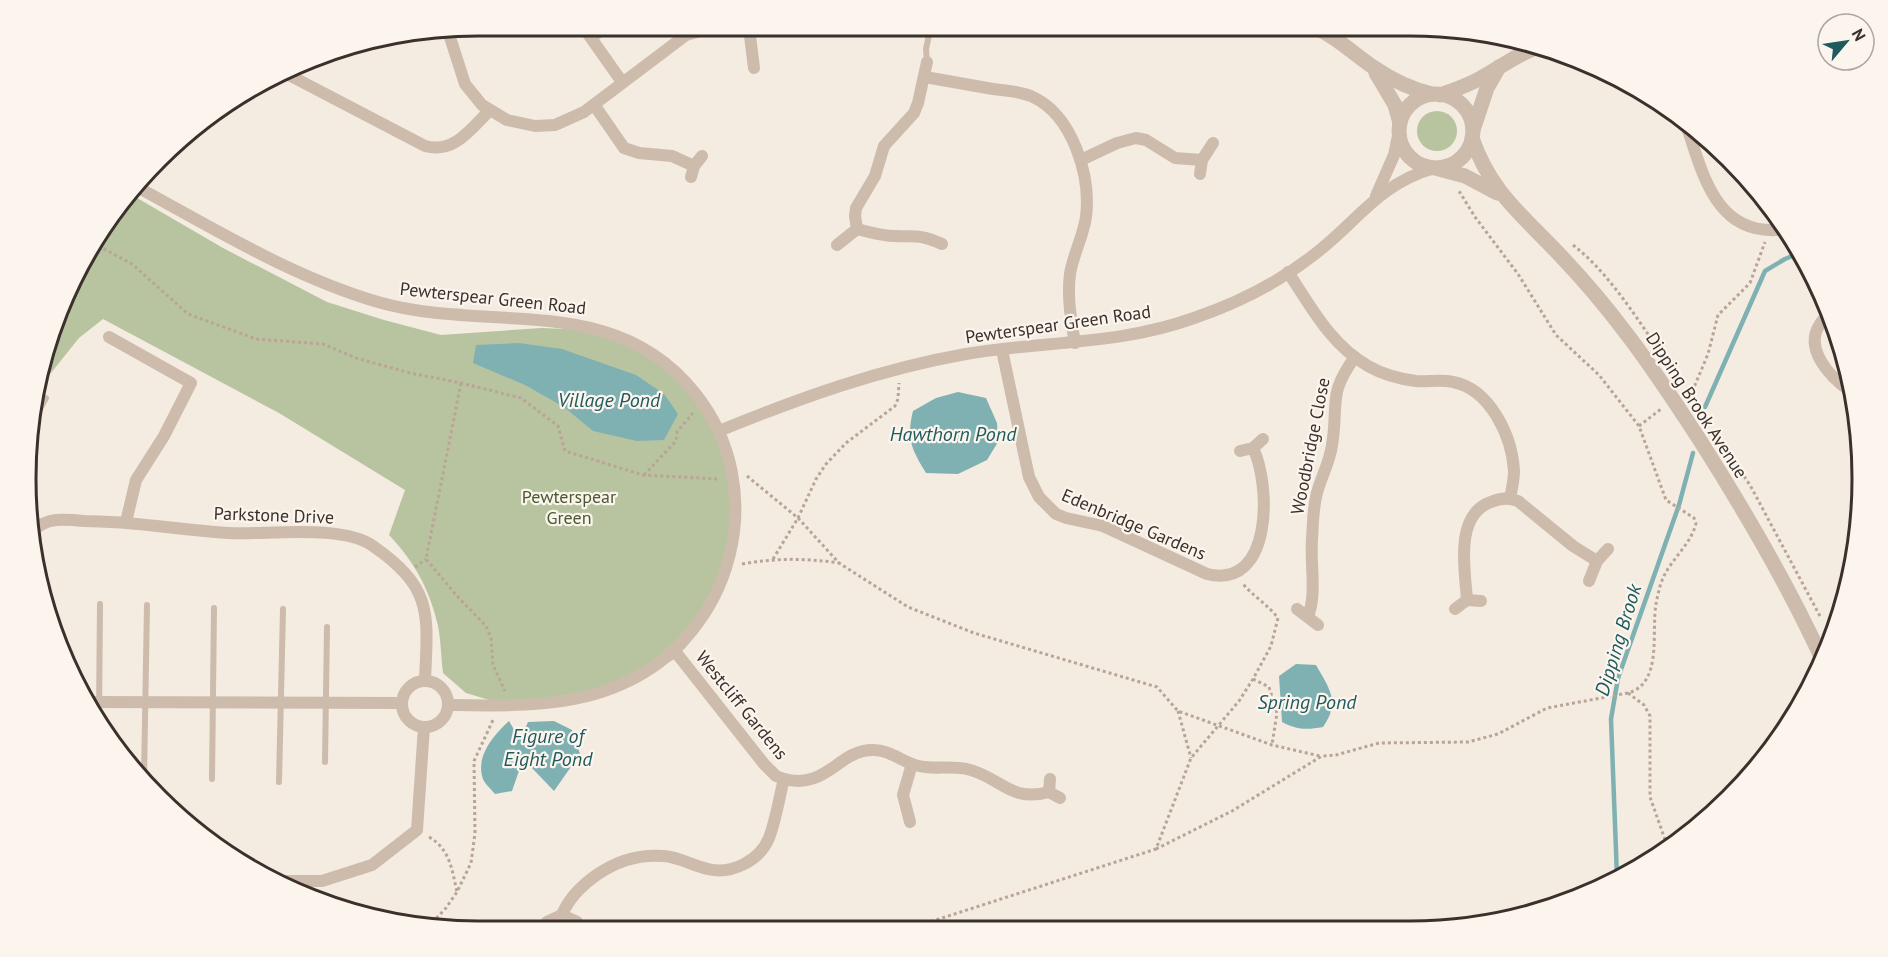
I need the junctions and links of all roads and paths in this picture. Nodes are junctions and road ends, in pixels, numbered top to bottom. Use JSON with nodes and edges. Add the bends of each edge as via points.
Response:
{"nodes":[{"id":1,"x":593,"y":36,"type":"edge"},
{"id":2,"x":677,"y":36,"type":"edge"},
{"id":3,"x":752,"y":36,"type":"edge"},
{"id":4,"x":929,"y":36,"type":"edge"},
{"id":5,"x":1332,"y":36,"type":"edge"},
{"id":6,"x":450,"y":37,"type":"edge"},
{"id":7,"x":591,"y":38,"type":"joint"},
{"id":8,"x":1527,"y":52,"type":"edge"},
{"id":9,"x":927,"y":62,"type":"joint"},
{"id":10,"x":1371,"y":66,"type":"junction"},
{"id":11,"x":1500,"y":67,"type":"junction"},
{"id":12,"x":754,"y":68,"type":"dead end"},
{"id":13,"x":293,"y":77,"type":"edge"},
{"id":14,"x":925,"y":77,"type":"junction"},
{"id":15,"x":622,"y":82,"type":"junction"},
{"id":16,"x":1436,"y":94,"type":"junction"},
{"id":17,"x":595,"y":106,"type":"junction"},
{"id":18,"x":489,"y":111,"type":"junction"},
{"id":19,"x":1399,"y":127,"type":"junction"},
{"id":20,"x":1472,"y":134,"type":"junction"},
{"id":21,"x":1691,"y":137,"type":"edge"},
{"id":22,"x":1213,"y":143,"type":"dead end"},
{"id":23,"x":702,"y":156,"type":"dead end"},
{"id":24,"x":1081,"y":159,"type":"junction"},
{"id":25,"x":1202,"y":160,"type":"junction"},
{"id":26,"x":1436,"y":168,"type":"junction"},
{"id":27,"x":1200,"y":174,"type":"dead end"},
{"id":28,"x":143,"y":190,"type":"edge"},
{"id":29,"x":1459,"y":192,"type":"dead end"},
{"id":30,"x":1502,"y":196,"type":"junction"},
{"id":31,"x":1374,"y":200,"type":"junction"},
{"id":32,"x":857,"y":229,"type":"junction"},
{"id":33,"x":1776,"y":231,"type":"edge"},
{"id":34,"x":1769,"y":232,"type":"junction"},
{"id":35,"x":837,"y":245,"type":"dead end"},
{"id":36,"x":943,"y":245,"type":"dead end"},
{"id":37,"x":101,"y":247,"type":"edge"},
{"id":38,"x":1288,"y":272,"type":"junction"},
{"id":39,"x":1823,"y":321,"type":"edge"},
{"id":40,"x":109,"y":337,"type":"dead end"},
{"id":41,"x":1075,"y":343,"type":"junction"},
{"id":42,"x":1002,"y":350,"type":"junction"},
{"id":43,"x":1354,"y":357,"type":"junction"},
{"id":44,"x":900,"y":368,"type":"junction"},
{"id":45,"x":460,"y":383,"type":"junction"},
{"id":46,"x":1842,"y":385,"type":"edge"},
{"id":47,"x":1683,"y":393,"type":"dead end"},
{"id":48,"x":46,"y":398,"type":"dead end"},
{"id":49,"x":43,"y":403,"type":"edge"},
{"id":50,"x":1664,"y":407,"type":"dead end"},
{"id":51,"x":694,"y":412,"type":"dead end"},
{"id":52,"x":1639,"y":426,"type":"junction"},
{"id":53,"x":719,"y":431,"type":"junction"},
{"id":54,"x":1252,"y":446,"type":"dead end"},
{"id":55,"x":644,"y":475,"type":"junction"},
{"id":56,"x":747,"y":476,"type":"dead end"},
{"id":57,"x":720,"y":479,"type":"dead end"},
{"id":58,"x":1510,"y":498,"type":"junction"},
{"id":59,"x":798,"y":518,"type":"junction"},
{"id":60,"x":126,"y":522,"type":"junction"},
{"id":61,"x":39,"y":526,"type":"edge"},
{"id":62,"x":1608,"y":549,"type":"dead end"},
{"id":63,"x":773,"y":559,"type":"junction"},
{"id":64,"x":1597,"y":561,"type":"junction"},
{"id":65,"x":838,"y":563,"type":"junction"},
{"id":66,"x":742,"y":564,"type":"dead end"},
{"id":67,"x":1233,"y":573,"type":"junction"},
{"id":68,"x":1589,"y":581,"type":"dead end"},
{"id":69,"x":1467,"y":600,"type":"junction"},
{"id":70,"x":1481,"y":601,"type":"dead end"},
{"id":71,"x":100,"y":604,"type":"dead end"},
{"id":72,"x":147,"y":605,"type":"dead end"},
{"id":73,"x":214,"y":608,"type":"dead end"},
{"id":74,"x":283,"y":609,"type":"dead end"},
{"id":75,"x":1297,"y":609,"type":"dead end"},
{"id":76,"x":1455,"y":609,"type":"dead end"},
{"id":77,"x":1308,"y":617,"type":"junction"},
{"id":78,"x":1318,"y":625,"type":"dead end"},
{"id":79,"x":327,"y":627,"type":"dead end"},
{"id":80,"x":1818,"y":649,"type":"edge"},
{"id":81,"x":674,"y":650,"type":"junction"},
{"id":82,"x":1253,"y":679,"type":"junction"},
{"id":83,"x":425,"y":680,"type":"junction"},
{"id":84,"x":505,"y":691,"type":"dead end"},
{"id":85,"x":1628,"y":693,"type":"junction"},
{"id":86,"x":94,"y":698,"type":"edge"},
{"id":87,"x":96,"y":702,"type":"edge"},
{"id":88,"x":146,"y":702,"type":"junction"},
{"id":89,"x":327,"y":702,"type":"junction"},
{"id":90,"x":213,"y":703,"type":"junction"},
{"id":91,"x":281,"y":703,"type":"junction"},
{"id":92,"x":402,"y":703,"type":"junction"},
{"id":93,"x":449,"y":705,"type":"junction"},
{"id":94,"x":1178,"y":711,"type":"junction"},
{"id":95,"x":500,"y":719,"type":"dead end"},
{"id":96,"x":1218,"y":726,"type":"junction"},
{"id":97,"x":424,"y":727,"type":"junction"},
{"id":98,"x":1272,"y":745,"type":"junction"},
{"id":99,"x":1322,"y":756,"type":"junction"},
{"id":100,"x":1191,"y":758,"type":"junction"},
{"id":101,"x":325,"y":762,"type":"dead end"},
{"id":102,"x":912,"y":764,"type":"junction"},
{"id":103,"x":144,"y":768,"type":"edge"},
{"id":104,"x":212,"y":779,"type":"dead end"},
{"id":105,"x":784,"y":779,"type":"junction"},
{"id":106,"x":1050,"y":779,"type":"dead end"},
{"id":107,"x":279,"y":782,"type":"dead end"},
{"id":108,"x":910,"y":822,"type":"dead end"},
{"id":109,"x":417,"y":830,"type":"junction"},
{"id":110,"x":1665,"y":839,"type":"edge"},
{"id":111,"x":1156,"y":849,"type":"junction"},
{"id":112,"x":296,"y":881,"type":"edge"},
{"id":113,"x":457,"y":892,"type":"junction"},
{"id":114,"x":562,"y":915,"type":"junction"},
{"id":115,"x":436,"y":919,"type":"edge"},
{"id":116,"x":549,"y":921,"type":"edge"},
{"id":117,"x":575,"y":921,"type":"edge"},
{"id":118,"x":933,"y":921,"type":"edge"}],
"edges":[{"from":1,"to":7,"type":"street"},
{"from":2,"to":15,"type":"street"},
{"from":3,"to":12,"type":"street"},
{"from":4,"to":9,"type":"lane"},
{"from":5,"to":10,"type":"street"},
{"from":6,"to":18,"type":"street","via":[[465,84]]},
{"from":7,"to":15,"type":"street"},
{"from":8,"to":11,"type":"street"},
{"from":9,"to":14,"type":"street"},
{"from":10,"to":16,"type":"street","via":[[1403,85]]},
{"from":10,"to":19,"type":"street","via":[[1391,97]]},
{"from":11,"to":16,"type":"street","via":[[1458,89]]},
{"from":11,"to":20,"type":"street","via":[[1487,88]]},
{"from":13,"to":18,"type":"street","via":[[434,148],[455,143]]},
{"from":14,"to":24,"type":"street","via":[[1033,97],[1060,120]]},
{"from":14,"to":32,"type":"street","via":[[914,113],[884,146],[875,176],[856,208]]},
{"from":15,"to":17,"type":"street"},
{"from":16,"to":19,"type":"street","via":[[1411,103]]},
{"from":16,"to":20,"type":"street","via":[[1466,109]]},
{"from":17,"to":18,"type":"street","via":[[564,122],[544,126],[516,123]]},
{"from":17,"to":23,"type":"street","via":[[624,148],[672,156],[692,172]]},
{"from":19,"to":26,"type":"street","via":[[1404,151],[1413,160]]},
{"from":19,"to":31,"type":"street","name":"Pewterspear Green Road","via":[[1394,155]]},
{"from":20,"to":26,"type":"street","via":[[1464,156]]},
{"from":20,"to":30,"type":"street","name":"Dipping Brook Avenue","via":[[1487,174]]},
{"from":21,"to":34,"type":"street","via":[[1720,207],[1736,222]]},
{"from":22,"to":25,"type":"street"},
{"from":24,"to":25,"type":"street","via":[[1117,142],[1137,138],[1175,158]]},
{"from":24,"to":41,"type":"street","via":[[1087,204],[1070,275],[1069,305]]},
{"from":25,"to":27,"type":"street"},
{"from":26,"to":30,"type":"street","name":"Dipping Brook Avenue","via":[[1464,176]]},
{"from":26,"to":31,"type":"street","name":"Pewterspear Green Road","via":[[1404,179]]},
{"from":28,"to":53,"type":"street","name":"Pewterspear Green Road","via":[[281,265],[327,286],[381,303],[445,314],[554,321],[616,335],[671,367],[699,398]]},
{"from":29,"to":52,"type":"path","via":[[1518,273],[1556,335],[1599,375]]},
{"from":30,"to":80,"type":"street","name":"Dipping Brook Avenue","via":[[1619,324],[1673,400],[1798,606]]},
{"from":31,"to":38,"type":"street","name":"Pewterspear Green Road","via":[[1334,239]]},
{"from":32,"to":35,"type":"street"},
{"from":32,"to":36,"type":"street","via":[[894,237],[928,237]]},
{"from":33,"to":34,"type":"street"},
{"from":34,"to":47,"type":"path","via":[[1750,284],[1718,315],[1695,385]]},
{"from":37,"to":45,"type":"path","via":[[132,264],[188,314],[256,339],[322,344],[356,358]]},
{"from":38,"to":41,"type":"street","name":"Pewterspear Green Road","via":[[1195,318],[1164,328]]},
{"from":38,"to":43,"type":"street","via":[[1325,328]]},
{"from":39,"to":46,"type":"street","via":[[1814,341],[1819,358]]},
{"from":40,"to":60,"type":"street","via":[[191,383],[136,480]]},
{"from":41,"to":42,"type":"street","name":"Pewterspear Green Road"},
{"from":42,"to":44,"type":"street","name":"Pewterspear Green Road"},
{"from":42,"to":67,"type":"street","name":"Edenbridge Gardens","via":[[1029,477],[1047,506],[1056,514],[1103,526],[1207,574]]},
{"from":43,"to":58,"type":"street","via":[[1399,378],[1452,381],[1479,394],[1494,412],[1508,442],[1514,472]]},
{"from":43,"to":77,"type":"street","name":"Woodbridge Close","via":[[1335,392],[1333,444],[1316,495],[1312,541],[1314,592]]},
{"from":44,"to":53,"type":"street","name":"Pewterspear Green Road","via":[[839,385]]},
{"from":44,"to":59,"type":"path","via":[[895,406],[839,450],[816,479]]},
{"from":45,"to":55,"type":"path","via":[[521,398],[558,426],[565,451]]},
{"from":45,"to":84,"type":"path","via":[[426,559],[486,626],[493,665]]},
{"from":48,"to":49,"type":"lane"},
{"from":50,"to":52,"type":"path"},
{"from":51,"to":55,"type":"path","via":[[677,432],[676,441]]},
{"from":52,"to":85,"type":"path","via":[[1662,493],[1669,503],[1694,518],[1695,528],[1661,582],[1652,668],[1646,683]]},
{"from":53,"to":81,"type":"street","name":"Pewterspear Green Road","via":[[735,501],[730,554],[713,601]]},
{"from":54,"to":67,"type":"street","via":[[1264,486],[1262,528],[1256,551]]},
{"from":55,"to":57,"type":"path"},
{"from":56,"to":59,"type":"path"},
{"from":58,"to":64,"type":"street"},
{"from":58,"to":69,"type":"street","via":[[1485,504],[1470,519],[1466,541]]},
{"from":59,"to":63,"type":"path"},
{"from":59,"to":65,"type":"path"},
{"from":60,"to":61,"type":"street","name":"Parkstone Drive","via":[[57,520]]},
{"from":60,"to":83,"type":"street","name":"Parkstone Drive","via":[[230,533],[329,534],[371,544],[407,574],[422,599],[427,626]]},
{"from":62,"to":64,"type":"street"},
{"from":63,"to":65,"type":"path"},
{"from":63,"to":66,"type":"path"},
{"from":64,"to":68,"type":"street"},
{"from":65,"to":94,"type":"path","via":[[919,612],[974,633],[1157,687]]},
{"from":67,"to":82,"type":"path","via":[[1278,618],[1271,646]]},
{"from":69,"to":70,"type":"street"},
{"from":69,"to":76,"type":"street"},
{"from":71,"to":86,"type":"lane"},
{"from":72,"to":88,"type":"lane"},
{"from":73,"to":90,"type":"lane"},
{"from":74,"to":91,"type":"lane"},
{"from":75,"to":77,"type":"street"},
{"from":77,"to":78,"type":"street"},
{"from":79,"to":89,"type":"lane"},
{"from":81,"to":93,"type":"street","name":"Pewterspear Green Road","via":[[621,685],[582,697],[524,704]]},
{"from":81,"to":105,"type":"street","name":"Westcliff Gardens","via":[[764,764]]},
{"from":82,"to":96,"type":"path"},
{"from":82,"to":98,"type":"path","via":[[1269,687],[1277,713]]},
{"from":83,"to":92,"type":"street","via":[[407,689]]},
{"from":83,"to":93,"type":"street","via":[[445,690]]},
{"from":85,"to":99,"type":"path","via":[[1546,708],[1498,734],[1468,742],[1379,743]]},
{"from":85,"to":110,"type":"path","via":[[1644,705],[1650,716],[1650,797]]},
{"from":87,"to":88,"type":"street"},
{"from":88,"to":90,"type":"street"},
{"from":88,"to":103,"type":"lane"},
{"from":89,"to":91,"type":"street"},
{"from":89,"to":92,"type":"street"},
{"from":89,"to":101,"type":"lane"},
{"from":90,"to":91,"type":"street"},
{"from":90,"to":104,"type":"lane"},
{"from":91,"to":107,"type":"lane"},
{"from":92,"to":97,"type":"street","via":[[405,716]]},
{"from":93,"to":97,"type":"street","via":[[444,719]]},
{"from":94,"to":96,"type":"path"},
{"from":94,"to":100,"type":"path"},
{"from":95,"to":113,"type":"path","via":[[493,720],[474,761],[475,833],[471,863]]},
{"from":96,"to":98,"type":"path"},
{"from":96,"to":100,"type":"path"},
{"from":97,"to":109,"type":"street"},
{"from":98,"to":99,"type":"path"},
{"from":99,"to":111,"type":"path","via":[[1232,811]]},
{"from":100,"to":111,"type":"path"},
{"from":102,"to":105,"type":"street","name":"Westcliff Gardens","via":[[888,753],[863,751],[818,777]]},
{"from":102,"to":106,"type":"street","name":"Westcliff Gardens","via":[[965,769],[1020,793],[1038,795],[1054,795]]},
{"from":102,"to":108,"type":"street","via":[[903,795]]},
{"from":105,"to":114,"type":"street","name":"Westcliff Gardens","via":[[770,836],[749,861],[714,870],[665,856],[625,860],[583,886],[570,898]]},
{"from":109,"to":112,"type":"street","via":[[372,865],[322,881]]},
{"from":109,"to":113,"type":"path","via":[[440,843],[451,863]]},
{"from":111,"to":118,"type":"path"},
{"from":113,"to":115,"type":"path"},
{"from":114,"to":116,"type":"street"},
{"from":114,"to":117,"type":"street"}]}
